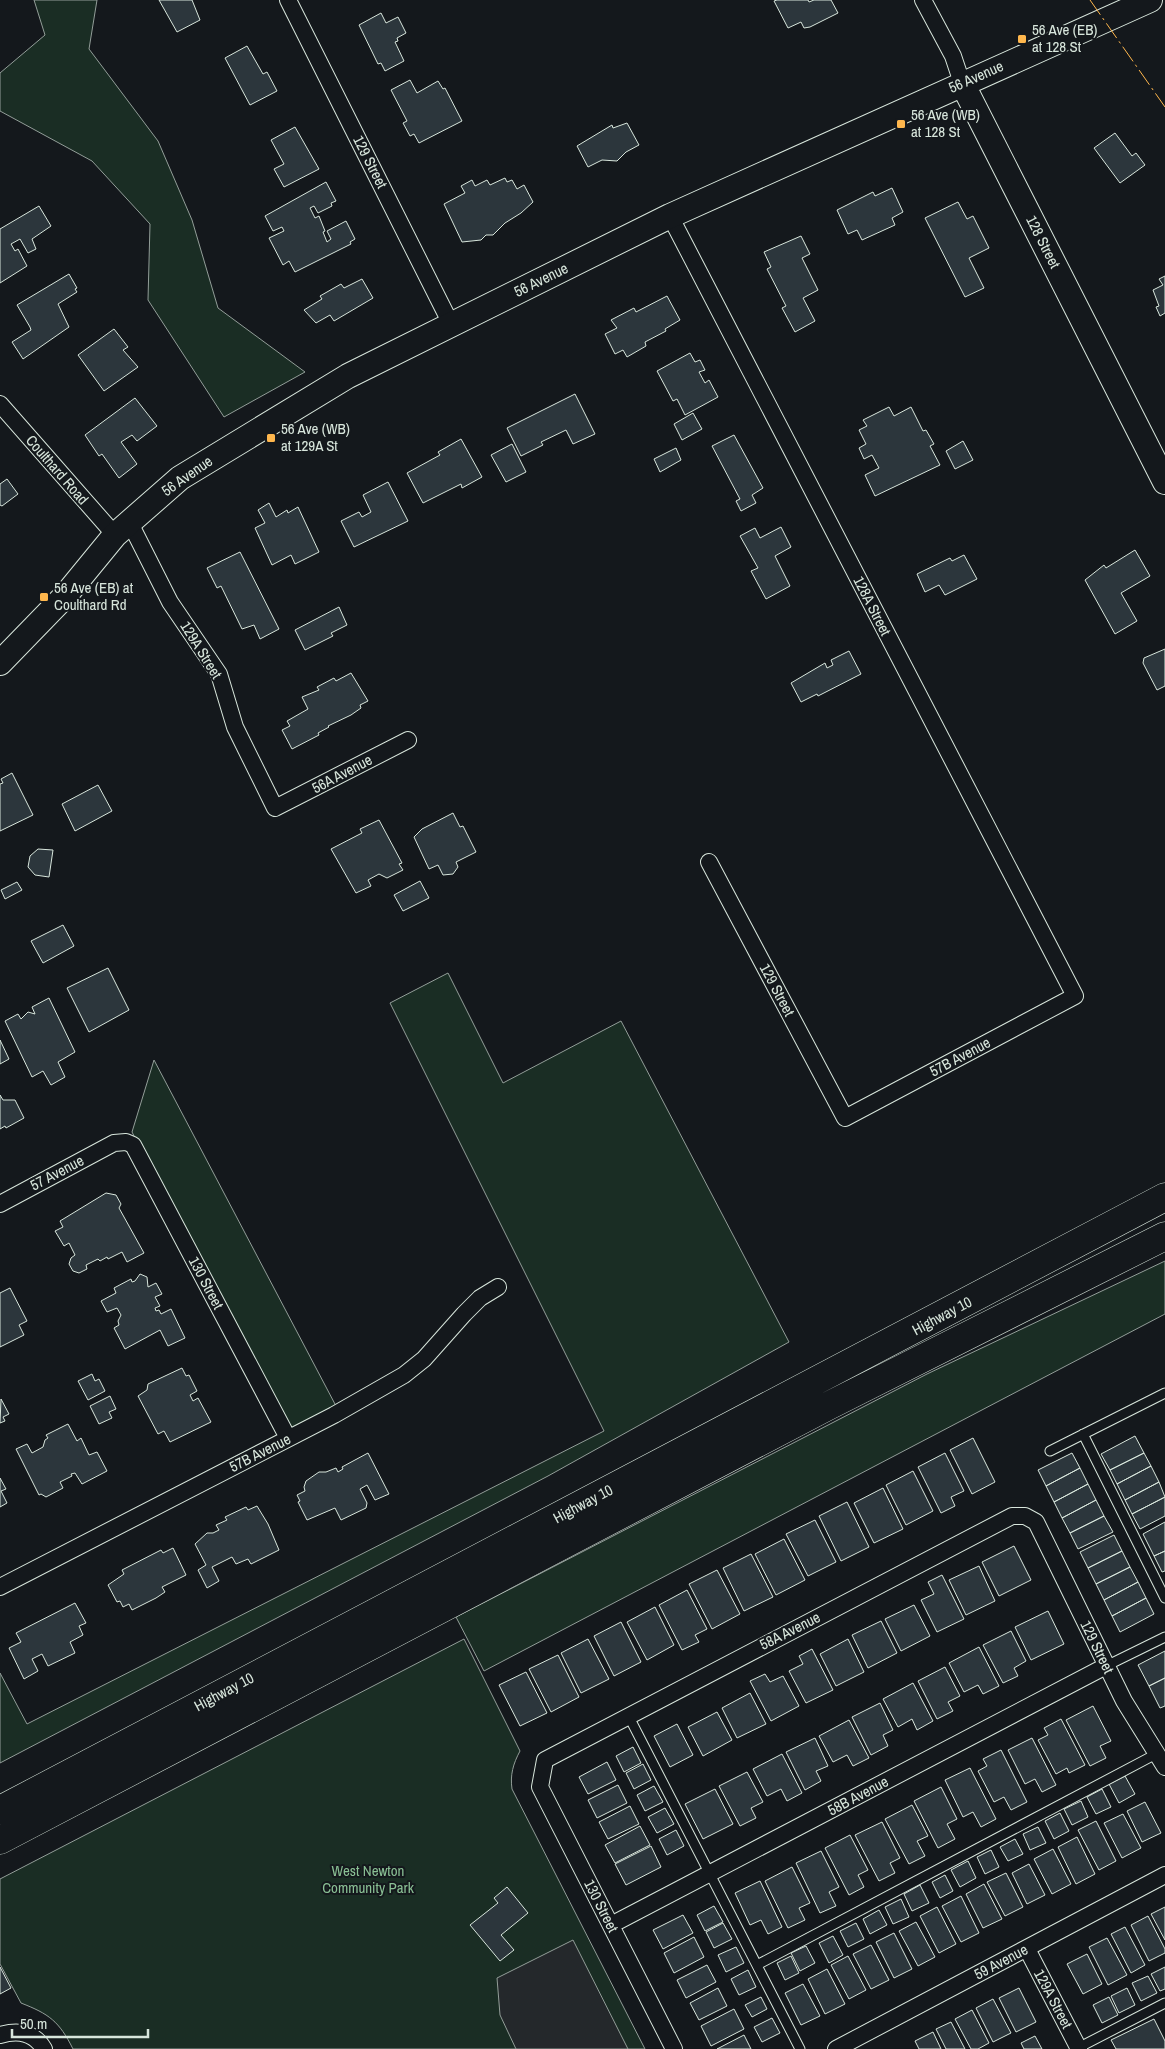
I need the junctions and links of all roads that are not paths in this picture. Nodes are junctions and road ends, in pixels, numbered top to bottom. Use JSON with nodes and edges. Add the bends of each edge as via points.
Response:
{"nodes":[{"id":1,"x":288,"y":0,"type":"edge"},
{"id":2,"x":923,"y":0,"type":"edge"},
{"id":3,"x":1150,"y":0,"type":"edge"},
{"id":4,"x":962,"y":83,"type":"junction"},
{"id":5,"x":670,"y":216,"type":"junction"},
{"id":6,"x":451,"y":324,"type":"junction"},
{"id":7,"x":0,"y":404,"type":"edge"},
{"id":8,"x":1165,"y":482,"type":"edge"},
{"id":9,"x":122,"y":529,"type":"junction"},
{"id":10,"x":0,"y":663,"type":"edge"},
{"id":11,"x":408,"y":740,"type":"dead end"},
{"id":12,"x":275,"y":808,"type":"joint"},
{"id":13,"x":709,"y":862,"type":"dead end"},
{"id":14,"x":1075,"y":996,"type":"joint"},
{"id":15,"x":845,"y":1118,"type":"joint"},
{"id":16,"x":114,"y":1143,"type":"joint"},
{"id":17,"x":1165,"y":1197,"type":"edge"},
{"id":18,"x":0,"y":1204,"type":"edge"},
{"id":19,"x":1165,"y":1236,"type":"edge"},
{"id":20,"x":498,"y":1287,"type":"dead end"},
{"id":21,"x":1165,"y":1393,"type":"edge"},
{"id":22,"x":1083,"y":1434,"type":"junction"},
{"id":23,"x":288,"y":1438,"type":"junction"},
{"id":24,"x":1050,"y":1452,"type":"dead end"},
{"id":25,"x":1036,"y":1522,"type":"joint"},
{"id":26,"x":0,"y":1587,"type":"edge"},
{"id":27,"x":1165,"y":1598,"type":"edge"},
{"id":28,"x":1165,"y":1637,"type":"edge"},
{"id":29,"x":1106,"y":1666,"type":"junction"},
{"id":30,"x":628,"y":1715,"type":"junction"},
{"id":31,"x":545,"y":1760,"type":"joint"},
{"id":32,"x":1162,"y":1760,"type":"edge"},
{"id":33,"x":0,"y":1810,"type":"edge"},
{"id":34,"x":0,"y":1840,"type":"edge"},
{"id":35,"x":711,"y":1873,"type":"junction"},
{"id":36,"x":1165,"y":1875,"type":"edge"},
{"id":37,"x":610,"y":1925,"type":"junction"},
{"id":38,"x":1026,"y":1949,"type":"junction"},
{"id":39,"x":757,"y":1965,"type":"junction"},
{"id":40,"x":1164,"y":2007,"type":"edge"},
{"id":41,"x":0,"y":2035,"type":"edge"},
{"id":42,"x":1078,"y":2048,"type":"edge"},
{"id":43,"x":44,"y":2049,"type":"edge"},
{"id":44,"x":674,"y":2049,"type":"edge"},
{"id":45,"x":800,"y":2049,"type":"edge"},
{"id":46,"x":836,"y":2049,"type":"edge"}],
"edges":[{"from":1,"to":6,"type":"street","name":"129 Street"},
{"from":2,"to":4,"type":"street","name":"128 Street","via":[[953,56]]},
{"from":3,"to":4,"type":"street","name":"56 Avenue"},
{"from":4,"to":5,"type":"street","name":"56 Avenue"},
{"from":4,"to":8,"type":"street","name":"128 Street"},
{"from":5,"to":6,"type":"street","name":"56 Avenue"},
{"from":5,"to":14,"type":"street","name":"128A Street"},
{"from":6,"to":9,"type":"street","name":"56 Avenue","via":[[348,376],[180,478]]},
{"from":7,"to":9,"type":"street","name":"Coulthard Road"},
{"from":9,"to":10,"type":"street","name":"56 Avenue","via":[[65,596]]},
{"from":9,"to":12,"type":"street","name":"129A Street","via":[[219,674],[235,727]]},
{"from":11,"to":12,"type":"street","name":"56A Avenue"},
{"from":13,"to":15,"type":"street","name":"129 Street"},
{"from":14,"to":15,"type":"street","name":"57B Avenue"},
{"from":16,"to":18,"type":"street","name":"57 Avenue"},
{"from":16,"to":23,"type":"street","name":"130 Street","via":[[133,1145]]},
{"from":17,"to":33,"type":"highway","name":"Highway 10"},
{"from":19,"to":34,"type":"highway","name":"Highway 10","via":[[828,1406]]},
{"from":20,"to":23,"type":"street","name":"57B Avenue","via":[[480,1298],[424,1359],[404,1375]]},
{"from":21,"to":22,"type":"lane"},
{"from":22,"to":24,"type":"lane"},
{"from":22,"to":27,"type":"lane"},
{"from":23,"to":26,"type":"street","name":"57B Avenue"},
{"from":25,"to":29,"type":"street","name":"129 Street"},
{"from":25,"to":30,"type":"street","name":"58A Avenue","via":[[1025,1516],[1012,1516]]},
{"from":28,"to":29,"type":"lane"},
{"from":29,"to":32,"type":"street","name":"129 Street"},
{"from":29,"to":35,"type":"street","name":"58B Avenue"},
{"from":30,"to":31,"type":"street","name":"58A Avenue"},
{"from":30,"to":35,"type":"lane"},
{"from":31,"to":37,"type":"street","name":"130 Street","via":[[540,1787]]},
{"from":32,"to":39,"type":"lane"},
{"from":35,"to":37,"type":"street","name":"58B Avenue"},
{"from":35,"to":39,"type":"lane"},
{"from":36,"to":38,"type":"street","name":"59 Avenue"},
{"from":37,"to":44,"type":"street","name":"130 Street"},
{"from":38,"to":42,"type":"street","name":"129A Street"},
{"from":38,"to":46,"type":"street","name":"59 Avenue"},
{"from":39,"to":45,"type":"lane"},
{"from":40,"to":42,"type":"lane"},
{"from":41,"to":43,"type":"street","via":[[13,2032],[30,2034]]}]}
